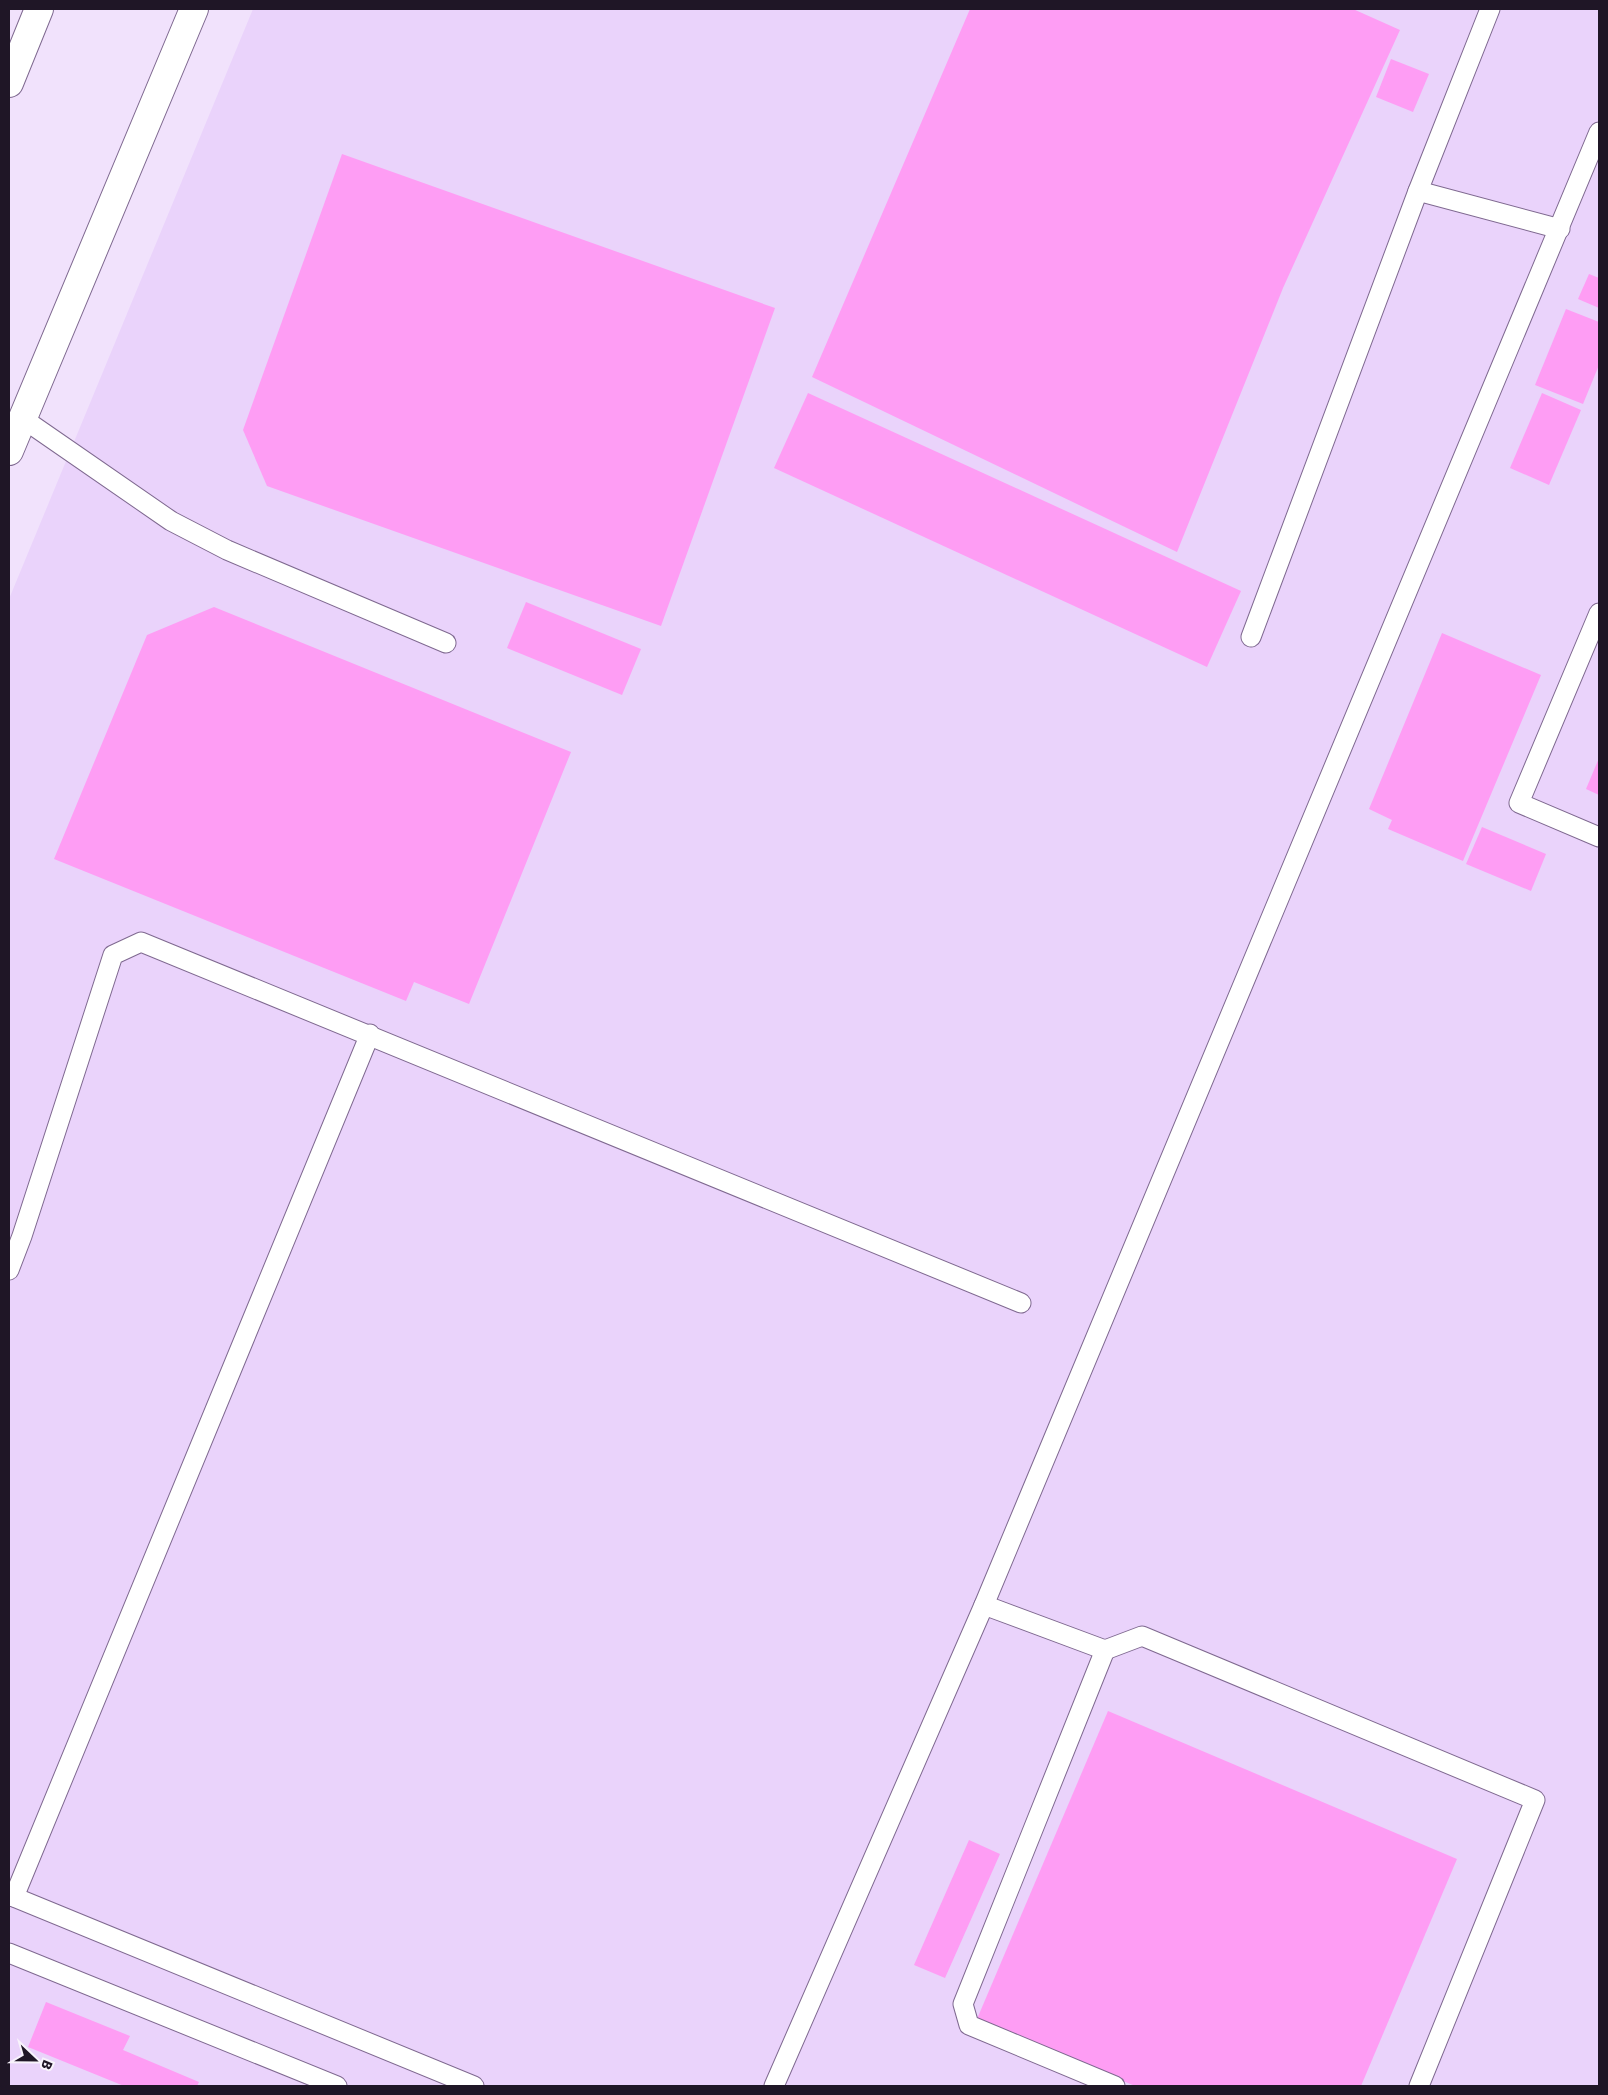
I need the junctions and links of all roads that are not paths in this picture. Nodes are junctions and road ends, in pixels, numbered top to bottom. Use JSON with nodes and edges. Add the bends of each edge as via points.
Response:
{"nodes":[{"id":1,"x":39,"y":9,"type":"edge"},
{"id":2,"x":194,"y":9,"type":"edge"},
{"id":3,"x":1490,"y":9,"type":"edge"},
{"id":4,"x":9,"y":83,"type":"edge"},
{"id":5,"x":1599,"y":132,"type":"edge"},
{"id":6,"x":1418,"y":191,"type":"junction"},
{"id":7,"x":1560,"y":229,"type":"junction"},
{"id":8,"x":22,"y":418,"type":"junction"},
{"id":9,"x":9,"y":451,"type":"edge"},
{"id":10,"x":1599,"y":613,"type":"edge"},
{"id":11,"x":1251,"y":637,"type":"dead end"},
{"id":12,"x":446,"y":643,"type":"dead end"},
{"id":13,"x":1599,"y":837,"type":"edge"},
{"id":14,"x":370,"y":1034,"type":"junction"},
{"id":15,"x":16,"y":1232,"type":"edge"},
{"id":16,"x":9,"y":1270,"type":"edge"},
{"id":17,"x":1021,"y":1303,"type":"dead end"},
{"id":18,"x":984,"y":1605,"type":"junction"},
{"id":19,"x":1104,"y":1650,"type":"junction"},
{"id":20,"x":11,"y":1896,"type":"edge"},
{"id":21,"x":9,"y":1953,"type":"edge"},
{"id":22,"x":337,"y":2086,"type":"edge"},
{"id":23,"x":474,"y":2086,"type":"edge"},
{"id":24,"x":774,"y":2086,"type":"edge"},
{"id":25,"x":1115,"y":2086,"type":"edge"},
{"id":26,"x":1419,"y":2086,"type":"edge"}],
"edges":[{"from":1,"to":4,"type":"street"},
{"from":2,"to":8,"type":"street"},
{"from":3,"to":6,"type":"lane"},
{"from":5,"to":7,"type":"lane"},
{"from":6,"to":7,"type":"lane"},
{"from":6,"to":11,"type":"lane"},
{"from":7,"to":18,"type":"lane"},
{"from":8,"to":9,"type":"street"},
{"from":8,"to":12,"type":"lane","via":[[171,521],[227,550]]},
{"from":10,"to":13,"type":"lane","via":[[1519,803]]},
{"from":14,"to":15,"type":"lane","via":[[141,942],[114,954]]},
{"from":14,"to":17,"type":"lane"},
{"from":14,"to":20,"type":"lane"},
{"from":15,"to":16,"type":"lane"},
{"from":18,"to":19,"type":"lane"},
{"from":18,"to":24,"type":"lane"},
{"from":19,"to":25,"type":"lane","via":[[964,2004],[969,2025]]},
{"from":19,"to":26,"type":"lane","via":[[1142,1636],[1535,1800]]},
{"from":20,"to":23,"type":"lane"},
{"from":21,"to":22,"type":"lane"}]}
